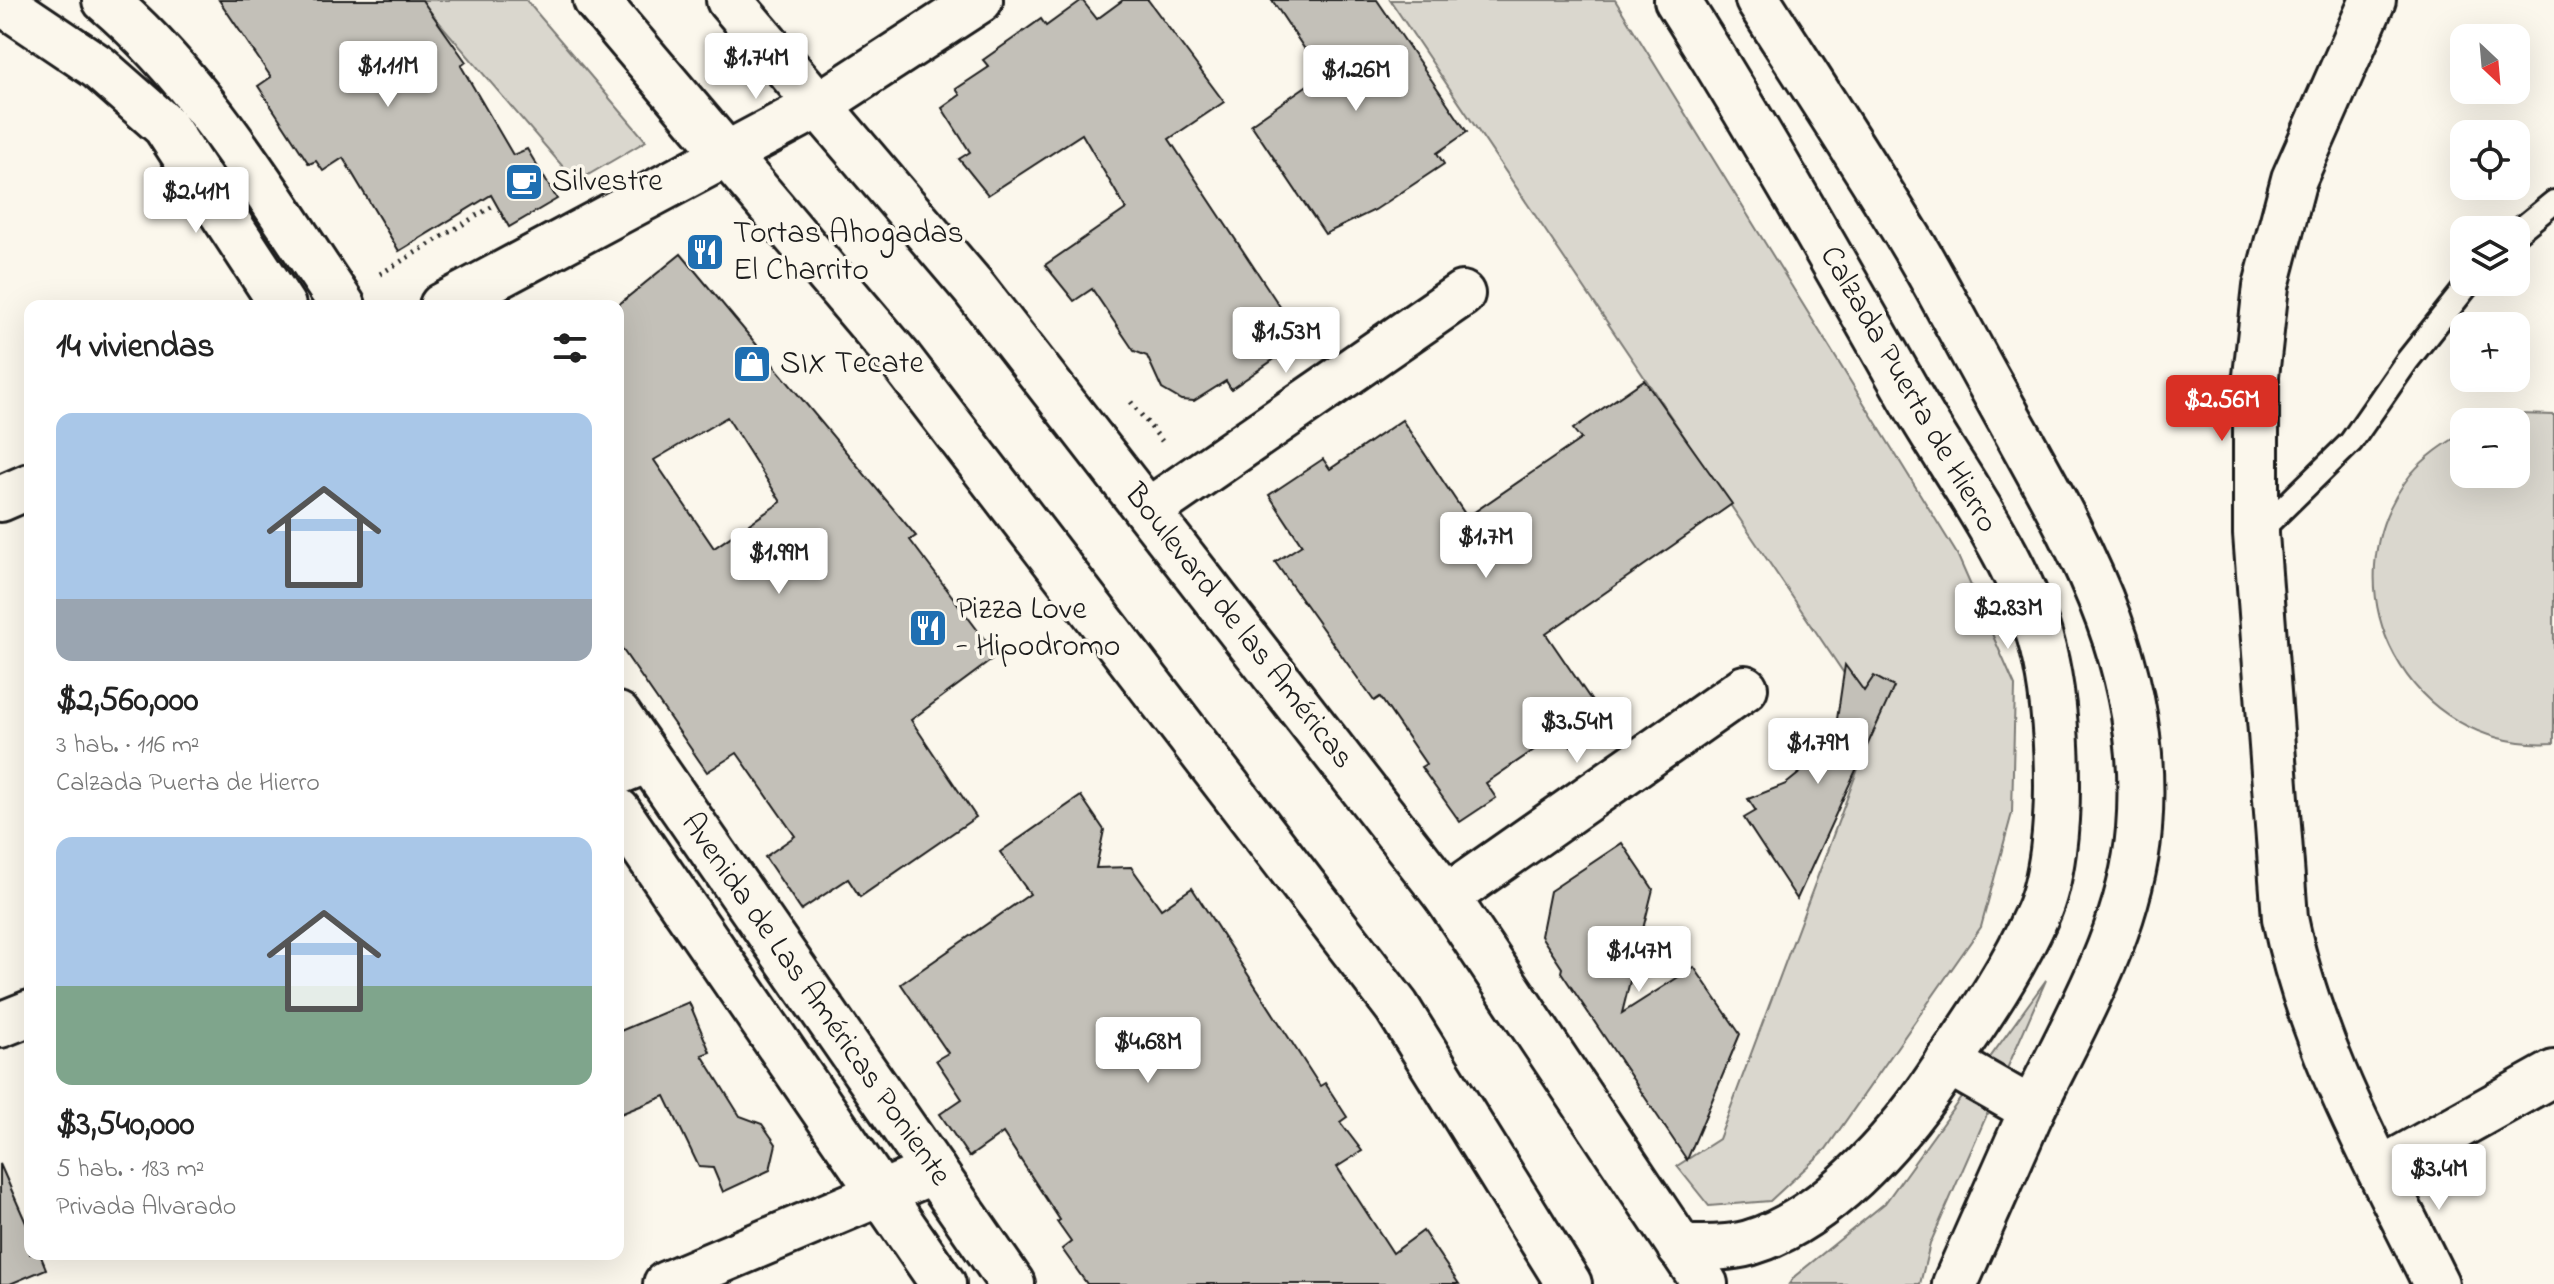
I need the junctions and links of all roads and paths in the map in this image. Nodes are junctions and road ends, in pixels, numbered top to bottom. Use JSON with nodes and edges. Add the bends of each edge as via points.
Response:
{"nodes":[{"id":1,"x":105,"y":0,"type":"edge"},
{"id":2,"x":596,"y":0,"type":"edge"},
{"id":3,"x":729,"y":0,"type":"edge"},
{"id":4,"x":980,"y":0,"type":"edge"},
{"id":5,"x":1758,"y":0,"type":"edge"},
{"id":6,"x":2373,"y":0,"type":"edge"},
{"id":7,"x":0,"y":1,"type":"edge"},
{"id":8,"x":1682,"y":2,"type":"edge"},
{"id":9,"x":817,"y":106,"type":"junction"},
{"id":10,"x":728,"y":155,"type":"junction"},
{"id":11,"x":2554,"y":202,"type":"edge"},
{"id":12,"x":493,"y":206,"type":"dead end"},
{"id":13,"x":2530,"y":222,"type":"edge"},
{"id":14,"x":1462,"y":294,"type":"dead end"},
{"id":15,"x":2459,"y":296,"type":"edge"},
{"id":16,"x":279,"y":300,"type":"edge"},
{"id":17,"x":340,"y":300,"type":"edge"},
{"id":18,"x":344,"y":300,"type":"edge"},
{"id":19,"x":453,"y":300,"type":"edge"},
{"id":20,"x":24,"y":489,"type":"edge"},
{"id":21,"x":0,"y":499,"type":"edge"},
{"id":22,"x":1148,"y":511,"type":"junction"},
{"id":23,"x":2256,"y":534,"type":"junction"},
{"id":24,"x":1745,"y":688,"type":"dead end"},
{"id":25,"x":624,"y":735,"type":"edge"},
{"id":26,"x":633,"y":766,"type":"edge"},
{"id":27,"x":624,"y":820,"type":"edge"},
{"id":28,"x":1447,"y":897,"type":"junction"},
{"id":29,"x":24,"y":1015,"type":"edge"},
{"id":30,"x":0,"y":1025,"type":"edge"},
{"id":31,"x":1948,"y":1062,"type":"junction"},
{"id":32,"x":2554,"y":1073,"type":"edge"},
{"id":33,"x":2032,"y":1110,"type":"junction"},
{"id":34,"x":2380,"y":1170,"type":"junction"},
{"id":35,"x":934,"y":1171,"type":"junction"},
{"id":36,"x":880,"y":1193,"type":"junction"},
{"id":37,"x":1680,"y":1248,"type":"junction"},
{"id":38,"x":666,"y":1284,"type":"edge"},
{"id":39,"x":943,"y":1284,"type":"edge"},
{"id":40,"x":1012,"y":1284,"type":"edge"},
{"id":41,"x":1569,"y":1284,"type":"edge"},
{"id":42,"x":1705,"y":1284,"type":"edge"},
{"id":43,"x":1955,"y":1284,"type":"edge"},
{"id":44,"x":2436,"y":1284,"type":"edge"}],
"edges":[{"from":1,"to":17,"type":"street","via":[[194,90]]},
{"from":2,"to":10,"type":"street"},
{"from":3,"to":9,"type":"street","name":"Boulevard de las Américas"},
{"from":4,"to":9,"type":"street"},
{"from":5,"to":33,"type":"street","via":[[1919,255],[2095,578],[2124,661],[2140,742],[2139,831],[2121,916]]},
{"from":6,"to":23,"type":"street","via":[[2294,179],[2266,286],[2256,376]]},
{"from":7,"to":16,"type":"street","via":[[98,67],[165,126]]},
{"from":8,"to":31,"type":"street","name":"Calzada Puerta de Hierro","via":[[1982,515],[2024,595],[2043,647],[2057,735],[2057,824],[2039,911],[2009,970]]},
{"from":9,"to":10,"type":"street"},
{"from":9,"to":22,"type":"street","name":"Boulevard de las Américas","via":[[974,288]]},
{"from":10,"to":19,"type":"street"},
{"from":10,"to":41,"type":"street","via":[[900,359],[1397,1007]]},
{"from":11,"to":13,"type":"lane"},
{"from":12,"to":18,"type":"path"},
{"from":14,"to":22,"type":"street"},
{"from":15,"to":23,"type":"lane","via":[[2351,442]]},
{"from":20,"to":21,"type":"street"},
{"from":22,"to":28,"type":"street","name":"Boulevard de las Américas"},
{"from":23,"to":34,"type":"street","via":[[2293,958],[2331,1065]]},
{"from":24,"to":28,"type":"street"},
{"from":25,"to":26,"type":"street","name":"Avenida de Las Américas Poniente"},
{"from":26,"to":35,"type":"street","name":"Avenida de Las Américas Poniente"},
{"from":27,"to":36,"type":"street","name":"Avenida de Las Américas Poniente"},
{"from":28,"to":37,"type":"street","name":"Boulevard de las Américas"},
{"from":29,"to":30,"type":"street"},
{"from":31,"to":33,"type":"street"},
{"from":31,"to":37,"type":"street","name":"Calzada Puerta de Hierro","via":[[1880,1153],[1818,1208],[1751,1242]]},
{"from":32,"to":34,"type":"street"},
{"from":33,"to":43,"type":"street"},
{"from":34,"to":44,"type":"street"},
{"from":35,"to":36,"type":"street"},
{"from":35,"to":40,"type":"street","name":"Avenida de Las Américas Poniente"},
{"from":36,"to":38,"type":"street"},
{"from":36,"to":39,"type":"street","name":"Avenida de Las Américas Poniente"},
{"from":37,"to":42,"type":"street","name":"Boulevard de las Américas"}]}
